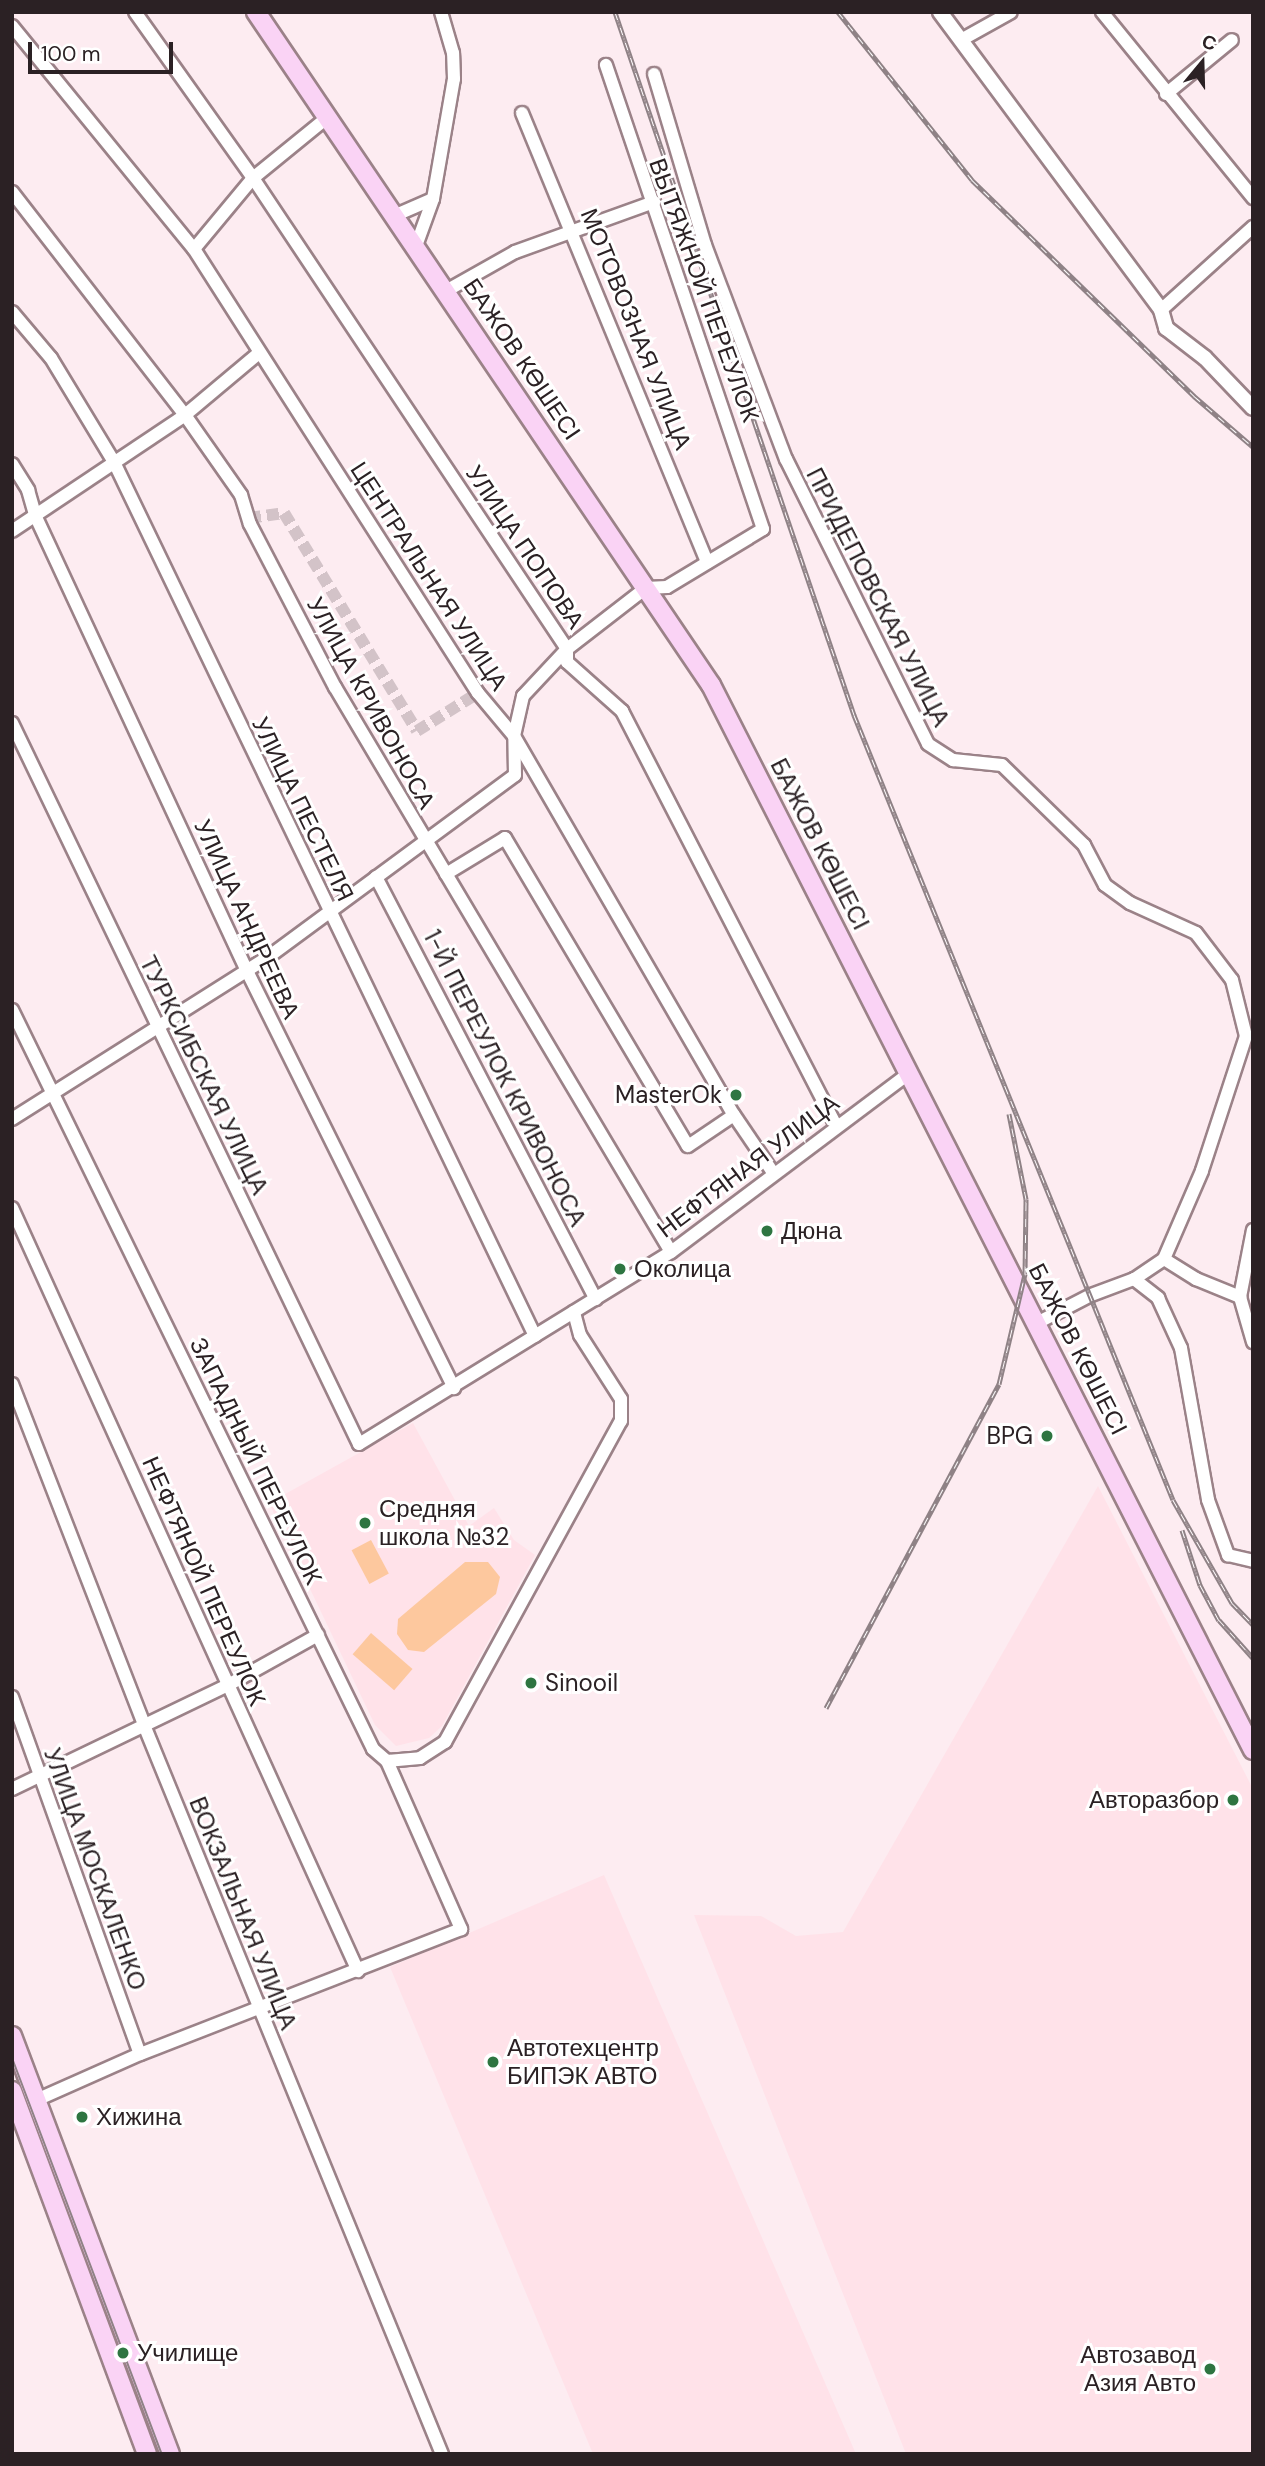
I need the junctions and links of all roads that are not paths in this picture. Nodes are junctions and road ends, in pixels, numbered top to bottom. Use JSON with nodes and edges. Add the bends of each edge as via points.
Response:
{"nodes":[{"id":1,"x":135,"y":12,"type":"edge"},
{"id":2,"x":256,"y":12,"type":"edge"},
{"id":3,"x":441,"y":12,"type":"edge"},
{"id":4,"x":940,"y":12,"type":"edge"},
{"id":5,"x":1011,"y":12,"type":"edge"},
{"id":6,"x":1102,"y":12,"type":"edge"},
{"id":7,"x":12,"y":26,"type":"edge"},
{"id":8,"x":961,"y":40,"type":"junction"},
{"id":9,"x":1232,"y":40,"type":"dead end"},
{"id":10,"x":606,"y":65,"type":"dead end"},
{"id":11,"x":654,"y":74,"type":"dead end"},
{"id":12,"x":1166,"y":94,"type":"junction"},
{"id":13,"x":522,"y":113,"type":"dead end"},
{"id":14,"x":329,"y":116,"type":"junction"},
{"id":15,"x":253,"y":178,"type":"junction"},
{"id":16,"x":12,"y":192,"type":"edge"},
{"id":17,"x":1253,"y":198,"type":"edge"},
{"id":18,"x":433,"y":199,"type":"junction"},
{"id":19,"x":654,"y":202,"type":"junction"},
{"id":20,"x":415,"y":209,"type":"junction"},
{"id":21,"x":396,"y":215,"type":"junction"},
{"id":22,"x":425,"y":220,"type":"junction"},
{"id":23,"x":1253,"y":227,"type":"edge"},
{"id":24,"x":573,"y":232,"type":"junction"},
{"id":25,"x":416,"y":246,"type":"junction"},
{"id":26,"x":194,"y":249,"type":"junction"},
{"id":27,"x":446,"y":291,"type":"junction"},
{"id":28,"x":1161,"y":310,"type":"junction"},
{"id":29,"x":12,"y":312,"type":"edge"},
{"id":30,"x":259,"y":353,"type":"junction"},
{"id":31,"x":1253,"y":408,"type":"edge"},
{"id":32,"x":186,"y":415,"type":"junction"},
{"id":33,"x":114,"y":462,"type":"junction"},
{"id":34,"x":12,"y":464,"type":"edge"},
{"id":35,"x":35,"y":515,"type":"junction"},
{"id":36,"x":12,"y":531,"type":"edge"},
{"id":37,"x":707,"y":562,"type":"junction"},
{"id":38,"x":646,"y":588,"type":"junction"},
{"id":39,"x":567,"y":649,"type":"junction"},
{"id":40,"x":12,"y":723,"type":"edge"},
{"id":41,"x":514,"y":736,"type":"junction"},
{"id":42,"x":424,"y":840,"type":"junction"},
{"id":43,"x":446,"y":874,"type":"junction"},
{"id":44,"x":376,"y":877,"type":"junction"},
{"id":45,"x":328,"y":910,"type":"junction"},
{"id":46,"x":246,"y":969,"type":"junction"},
{"id":47,"x":12,"y":1010,"type":"edge"},
{"id":48,"x":158,"y":1028,"type":"junction"},
{"id":49,"x":1249,"y":1035,"type":"edge"},
{"id":50,"x":909,"y":1073,"type":"junction"},
{"id":51,"x":54,"y":1095,"type":"junction"},
{"id":52,"x":734,"y":1115,"type":"junction"},
{"id":53,"x":12,"y":1119,"type":"edge"},
{"id":54,"x":836,"y":1125,"type":"junction"},
{"id":55,"x":774,"y":1174,"type":"junction"},
{"id":56,"x":12,"y":1208,"type":"edge"},
{"id":57,"x":1253,"y":1230,"type":"edge"},
{"id":58,"x":671,"y":1252,"type":"junction"},
{"id":59,"x":1164,"y":1259,"type":"junction"},
{"id":60,"x":1134,"y":1279,"type":"junction"},
{"id":61,"x":1240,"y":1297,"type":"junction"},
{"id":62,"x":596,"y":1299,"type":"junction"},
{"id":63,"x":574,"y":1312,"type":"junction"},
{"id":64,"x":1039,"y":1322,"type":"junction"},
{"id":65,"x":535,"y":1336,"type":"junction"},
{"id":66,"x":1253,"y":1342,"type":"edge"},
{"id":67,"x":12,"y":1384,"type":"edge"},
{"id":68,"x":454,"y":1388,"type":"junction"},
{"id":69,"x":359,"y":1444,"type":"joint"},
{"id":70,"x":1253,"y":1561,"type":"edge"},
{"id":71,"x":318,"y":1636,"type":"junction"},
{"id":72,"x":228,"y":1685,"type":"junction"},
{"id":73,"x":12,"y":1697,"type":"edge"},
{"id":74,"x":144,"y":1725,"type":"junction"},
{"id":75,"x":1253,"y":1750,"type":"edge"},
{"id":76,"x":387,"y":1761,"type":"junction"},
{"id":77,"x":40,"y":1778,"type":"junction"},
{"id":78,"x":12,"y":1789,"type":"edge"},
{"id":79,"x":358,"y":1971,"type":"junction"},
{"id":80,"x":258,"y":2007,"type":"junction"},
{"id":81,"x":12,"y":2036,"type":"edge"},
{"id":82,"x":140,"y":2054,"type":"junction"},
{"id":83,"x":12,"y":2091,"type":"edge"},
{"id":84,"x":34,"y":2101,"type":"junction"},
{"id":85,"x":127,"y":2340,"type":"junction"},
{"id":86,"x":109,"y":2347,"type":"junction"},
{"id":87,"x":147,"y":2454,"type":"edge"},
{"id":88,"x":170,"y":2454,"type":"edge"},
{"id":89,"x":442,"y":2454,"type":"edge"}],
"edges":[{"from":1,"to":15,"type":"street","name":"УЛИЦА ПОПОВА"},
{"from":2,"to":14,"type":"main road","name":"БАЖОВ КӨШЕСІ"},
{"from":3,"to":18,"type":"street","via":[[453,53],[454,79]]},
{"from":4,"to":8,"type":"street"},
{"from":5,"to":8,"type":"street"},
{"from":6,"to":12,"type":"street"},
{"from":7,"to":26,"type":"street","name":"ЦЕНТРАЛЬНАЯ УЛИЦА"},
{"from":8,"to":28,"type":"street"},
{"from":9,"to":12,"type":"street"},
{"from":10,"to":19,"type":"street","name":"ВЫТЯЖНОЙ ПЕРЕУЛОК","via":[[640,175]]},
{"from":11,"to":49,"type":"street","name":"ПРИДЕПОВСКАЯ УЛИЦА","via":[[705,245],[786,459],[928,744],[953,760],[1002,765],[1084,845],[1105,886],[1207,943],[1232,980]]},
{"from":12,"to":17,"type":"street"},
{"from":13,"to":24,"type":"street","name":"МОТОВОЗНАЯ УЛИЦА"},
{"from":14,"to":15,"type":"street"},
{"from":14,"to":21,"type":"main road","name":"БАЖОВ КӨШЕСІ"},
{"from":15,"to":26,"type":"street"},
{"from":15,"to":39,"type":"street","name":"УЛИЦА ПОПОВА"},
{"from":16,"to":32,"type":"street","name":"УЛИЦА КРИВОНОСА"},
{"from":18,"to":20,"type":"street"},
{"from":18,"to":22,"type":"street"},
{"from":19,"to":24,"type":"street"},
{"from":19,"to":37,"type":"street","name":"ВЫТЯЖНОЙ ПЕРЕУЛОК","via":[[763,529]]},
{"from":20,"to":21,"type":"street"},
{"from":20,"to":22,"type":"street"},
{"from":21,"to":25,"type":"main road","name":"БАЖОВ КӨШЕСІ"},
{"from":22,"to":25,"type":"street"},
{"from":23,"to":28,"type":"street"},
{"from":24,"to":27,"type":"street","via":[[497,261]]},
{"from":24,"to":37,"type":"street","name":"МОТОВОЗНАЯ УЛИЦА"},
{"from":25,"to":27,"type":"main road","name":"БАЖОВ КӨШЕСІ"},
{"from":26,"to":30,"type":"street","name":"ЦЕНТРАЛЬНАЯ УЛИЦА"},
{"from":27,"to":38,"type":"main road","name":"БАЖОВ КӨШЕСІ"},
{"from":28,"to":31,"type":"street","via":[[1166,328],[1205,358]]},
{"from":29,"to":33,"type":"street","name":"УЛИЦА ПЕСТЕЛЯ","via":[[51,358]]},
{"from":30,"to":32,"type":"street"},
{"from":30,"to":41,"type":"street","name":"ЦЕНТРАЛЬНАЯ УЛИЦА","via":[[478,693]]},
{"from":32,"to":33,"type":"street"},
{"from":32,"to":42,"type":"street","name":"УЛИЦА КРИВОНОСА","via":[[242,495],[250,524],[335,687]]},
{"from":33,"to":35,"type":"street"},
{"from":33,"to":45,"type":"street","name":"УЛИЦА ПЕСТЕЛЯ"},
{"from":34,"to":35,"type":"street","name":"УЛИЦА АНДРЕЕВА","via":[[28,490]]},
{"from":35,"to":36,"type":"street"},
{"from":35,"to":46,"type":"street","name":"УЛИЦА АНДРЕЕВА"},
{"from":37,"to":38,"type":"street","via":[[667,587]]},
{"from":38,"to":39,"type":"street"},
{"from":38,"to":50,"type":"main road","name":"БАЖОВ КӨШЕСІ","via":[[712,685]]},
{"from":39,"to":41,"type":"street","via":[[523,696]]},
{"from":39,"to":54,"type":"street","name":"УЛИЦА ПОПОВА","via":[[566,662],[622,711]]},
{"from":40,"to":48,"type":"street","name":"ТУРКСИБСКАЯ УЛИЦА"},
{"from":41,"to":42,"type":"street","via":[[515,775]]},
{"from":41,"to":52,"type":"street","name":"ЦЕНТРАЛЬНАЯ УЛИЦА"},
{"from":42,"to":43,"type":"street","name":"УЛИЦА КРИВОНОСА"},
{"from":42,"to":44,"type":"street"},
{"from":43,"to":52,"type":"street","via":[[505,838],[688,1146]]},
{"from":43,"to":58,"type":"street","name":"УЛИЦА КРИВОНОСА"},
{"from":44,"to":45,"type":"street"},
{"from":44,"to":62,"type":"street","name":"1-Й ПЕРЕУЛОК КРИВОНОСА"},
{"from":45,"to":46,"type":"street"},
{"from":45,"to":65,"type":"street","name":"УЛИЦА ПЕСТЕЛЯ"},
{"from":46,"to":48,"type":"street"},
{"from":46,"to":68,"type":"street","name":"УЛИЦА АНДРЕЕВА"},
{"from":47,"to":51,"type":"street","name":"ЗАПАДНЫЙ ПЕРЕУЛОК"},
{"from":48,"to":51,"type":"street"},
{"from":48,"to":69,"type":"street","name":"ТУРКСИБСКАЯ УЛИЦА"},
{"from":49,"to":59,"type":"street","name":"ПРИДЕПОВСКАЯ УЛИЦА","via":[[1202,1171]]},
{"from":50,"to":54,"type":"street","name":"НЕФТЯНАЯ УЛИЦА"},
{"from":50,"to":64,"type":"main road","name":"БАЖОВ КӨШЕСІ"},
{"from":51,"to":53,"type":"street"},
{"from":51,"to":71,"type":"street","name":"ЗАПАДНЫЙ ПЕРЕУЛОК"},
{"from":52,"to":55,"type":"street","name":"ЦЕНТРАЛЬНАЯ УЛИЦА"},
{"from":54,"to":55,"type":"street","name":"НЕФТЯНАЯ УЛИЦА"},
{"from":55,"to":58,"type":"street","name":"НЕФТЯНАЯ УЛИЦА"},
{"from":56,"to":72,"type":"street","name":"НЕФТЯНОЙ ПЕРЕУЛОК"},
{"from":57,"to":61,"type":"street"},
{"from":58,"to":62,"type":"street","name":"НЕФТЯНАЯ УЛИЦА"},
{"from":59,"to":60,"type":"street"},
{"from":59,"to":61,"type":"street","via":[[1196,1279]]},
{"from":60,"to":64,"type":"street"},
{"from":60,"to":70,"type":"street","via":[[1158,1298],[1181,1348],[1208,1500],[1228,1555]]},
{"from":61,"to":66,"type":"street"},
{"from":62,"to":63,"type":"street","name":"НЕФТЯНАЯ УЛИЦА"},
{"from":63,"to":65,"type":"street","name":"НЕФТЯНАЯ УЛИЦА"},
{"from":63,"to":76,"type":"street","via":[[580,1335],[621,1399],[621,1421],[445,1742],[420,1758]]},
{"from":64,"to":75,"type":"main road","name":"БАЖОВ КӨШЕСІ"},
{"from":65,"to":68,"type":"street","name":"НЕФТЯНАЯ УЛИЦА"},
{"from":67,"to":74,"type":"street","name":"ВОКЗАЛЬНАЯ УЛИЦА"},
{"from":68,"to":69,"type":"street","name":"НЕФТЯНАЯ УЛИЦА"},
{"from":71,"to":72,"type":"street"},
{"from":71,"to":76,"type":"street","name":"ЗАПАДНЫЙ ПЕРЕУЛОК","via":[[373,1749]]},
{"from":72,"to":74,"type":"street"},
{"from":72,"to":79,"type":"street","name":"НЕФТЯНОЙ ПЕРЕУЛОК"},
{"from":73,"to":77,"type":"street","name":"УЛИЦА МОСКАЛЕНКО"},
{"from":74,"to":77,"type":"street"},
{"from":74,"to":80,"type":"street","name":"ВОКЗАЛЬНАЯ УЛИЦА"},
{"from":76,"to":79,"type":"street","name":"ЗАПАДНЫЙ ПЕРЕУЛОК","via":[[461,1929]]},
{"from":77,"to":78,"type":"street"},
{"from":77,"to":82,"type":"street","name":"УЛИЦА МОСКАЛЕНКО"},
{"from":79,"to":80,"type":"street"},
{"from":80,"to":82,"type":"street"},
{"from":80,"to":89,"type":"street","name":"ВОКЗАЛЬНАЯ УЛИЦА"},
{"from":81,"to":84,"type":"main road"},
{"from":82,"to":84,"type":"street"},
{"from":83,"to":86,"type":"main road"},
{"from":84,"to":85,"type":"main road"},
{"from":85,"to":86,"type":"main road"},
{"from":85,"to":88,"type":"main road"},
{"from":86,"to":87,"type":"main road"}]}
